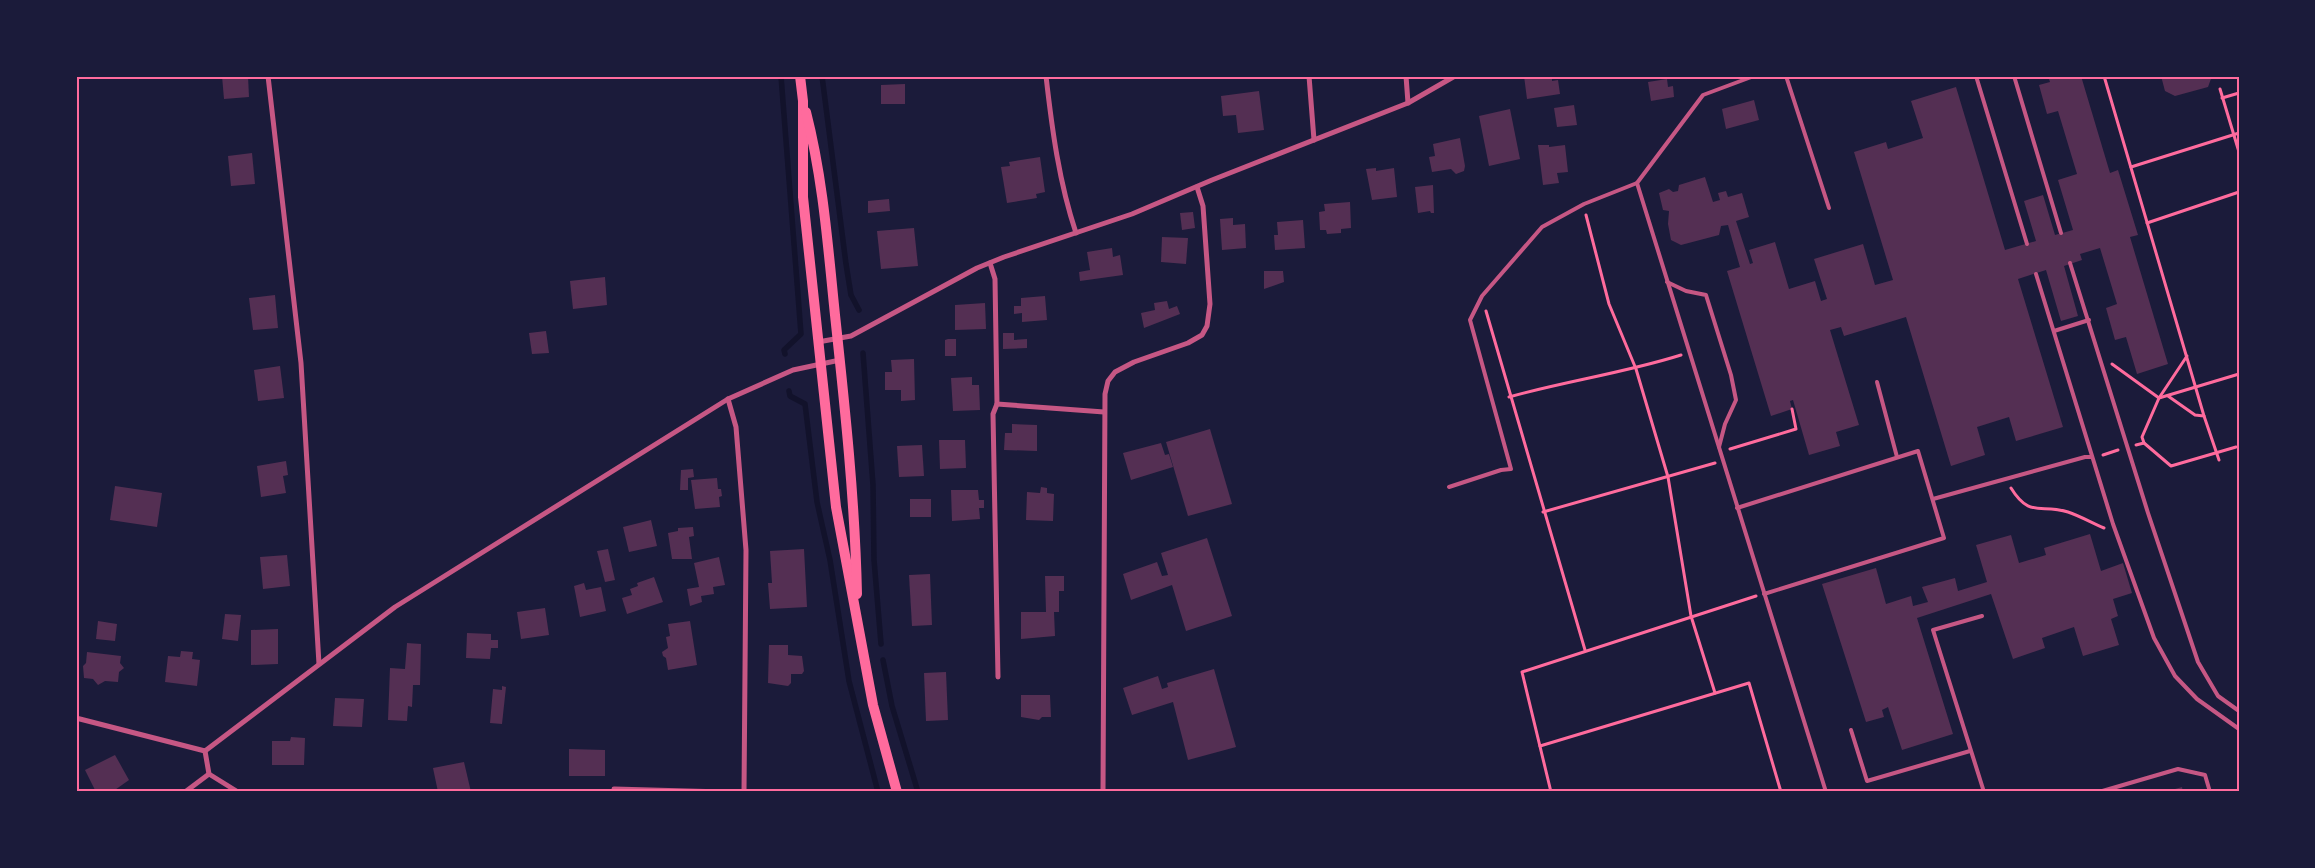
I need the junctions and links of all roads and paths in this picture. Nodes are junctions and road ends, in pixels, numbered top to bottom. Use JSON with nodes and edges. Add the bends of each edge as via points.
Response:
{"nodes":[{"id":1,"x":268,"y":76,"type":"edge"},
{"id":2,"x":800,"y":76,"type":"edge"},
{"id":3,"x":1046,"y":76,"type":"edge"},
{"id":4,"x":1309,"y":76,"type":"edge"},
{"id":5,"x":1406,"y":76,"type":"edge"},
{"id":6,"x":1455,"y":76,"type":"edge"},
{"id":7,"x":1754,"y":76,"type":"edge"},
{"id":8,"x":1786,"y":76,"type":"edge"},
{"id":9,"x":1976,"y":76,"type":"edge"},
{"id":10,"x":2014,"y":76,"type":"edge"},
{"id":11,"x":2104,"y":76,"type":"edge"},
{"id":12,"x":2220,"y":89,"type":"dead end"},
{"id":13,"x":2239,"y":93,"type":"edge"},
{"id":14,"x":2222,"y":98,"type":"junction"},
{"id":15,"x":803,"y":101,"type":"junction"},
{"id":16,"x":1408,"y":103,"type":"junction"},
{"id":17,"x":2239,"y":133,"type":"edge"},
{"id":18,"x":2233,"y":134,"type":"junction"},
{"id":19,"x":1314,"y":140,"type":"junction"},
{"id":20,"x":2239,"y":152,"type":"edge"},
{"id":21,"x":2131,"y":167,"type":"junction"},
{"id":22,"x":1637,"y":183,"type":"junction"},
{"id":23,"x":1198,"y":187,"type":"junction"},
{"id":24,"x":2239,"y":192,"type":"edge"},
{"id":25,"x":1584,"y":204,"type":"junction"},
{"id":26,"x":1829,"y":208,"type":"dead end"},
{"id":27,"x":2147,"y":223,"type":"junction"},
{"id":28,"x":1076,"y":233,"type":"junction"},
{"id":29,"x":2061,"y":233,"type":"dead end"},
{"id":30,"x":2027,"y":244,"type":"dead end"},
{"id":31,"x":990,"y":263,"type":"junction"},
{"id":32,"x":2070,"y":263,"type":"dead end"},
{"id":33,"x":2036,"y":274,"type":"dead end"},
{"id":34,"x":1667,"y":282,"type":"junction"},
{"id":35,"x":1482,"y":296,"type":"junction"},
{"id":36,"x":2090,"y":320,"type":"junction"},
{"id":37,"x":2054,"y":331,"type":"junction"},
{"id":38,"x":838,"y":339,"type":"junction"},
{"id":39,"x":818,"y":342,"type":"junction"},
{"id":40,"x":1689,"y":353,"type":"junction"},
{"id":41,"x":2100,"y":355,"type":"junction"},
{"id":42,"x":2187,"y":356,"type":"junction"},
{"id":43,"x":840,"y":360,"type":"junction"},
{"id":44,"x":820,"y":363,"type":"junction"},
{"id":45,"x":1636,"y":369,"type":"junction"},
{"id":46,"x":2239,"y":374,"type":"edge"},
{"id":47,"x":1877,"y":382,"type":"dead end"},
{"id":48,"x":2195,"y":387,"type":"junction"},
{"id":49,"x":2168,"y":396,"type":"junction"},
{"id":50,"x":1509,"y":397,"type":"junction"},
{"id":51,"x":2159,"y":398,"type":"junction"},
{"id":52,"x":728,"y":399,"type":"junction"},
{"id":53,"x":997,"y":404,"type":"junction"},
{"id":54,"x":1792,"y":410,"type":"dead end"},
{"id":55,"x":1104,"y":412,"type":"junction"},
{"id":56,"x":2204,"y":416,"type":"junction"},
{"id":57,"x":2144,"y":443,"type":"junction"},
{"id":58,"x":2236,"y":446,"type":"dead end"},
{"id":59,"x":1719,"y":447,"type":"junction"},
{"id":60,"x":2128,"y":448,"type":"junction"},
{"id":61,"x":1720,"y":452,"type":"junction"},
{"id":62,"x":2216,"y":453,"type":"junction"},
{"id":63,"x":1897,"y":457,"type":"junction"},
{"id":64,"x":2092,"y":457,"type":"junction"},
{"id":65,"x":1723,"y":460,"type":"junction"},
{"id":66,"x":2219,"y":460,"type":"dead end"},
{"id":67,"x":1668,"y":477,"type":"junction"},
{"id":68,"x":2006,"y":479,"type":"junction"},
{"id":69,"x":1449,"y":488,"type":"dead end"},
{"id":70,"x":1933,"y":499,"type":"junction"},
{"id":71,"x":1738,"y":508,"type":"junction"},
{"id":72,"x":1543,"y":512,"type":"junction"},
{"id":73,"x":2107,"y":529,"type":"dead end"},
{"id":74,"x":1764,"y":594,"type":"junction"},
{"id":75,"x":857,"y":613,"type":"junction"},
{"id":76,"x":1691,"y":616,"type":"junction"},
{"id":77,"x":1982,"y":616,"type":"dead end"},
{"id":78,"x":1585,"y":650,"type":"junction"},
{"id":79,"x":319,"y":664,"type":"junction"},
{"id":80,"x":998,"y":677,"type":"dead end"},
{"id":81,"x":1715,"y":693,"type":"junction"},
{"id":82,"x":2239,"y":711,"type":"edge"},
{"id":83,"x":76,"y":718,"type":"edge"},
{"id":84,"x":2239,"y":729,"type":"edge"},
{"id":85,"x":1851,"y":730,"type":"dead end"},
{"id":86,"x":1540,"y":746,"type":"junction"},
{"id":87,"x":205,"y":751,"type":"junction"},
{"id":88,"x":1970,"y":752,"type":"junction"},
{"id":89,"x":209,"y":774,"type":"junction"},
{"id":90,"x":614,"y":789,"type":"dead end"},
{"id":91,"x":185,"y":792,"type":"edge"},
{"id":92,"x":238,"y":792,"type":"edge"},
{"id":93,"x":724,"y":792,"type":"edge"},
{"id":94,"x":744,"y":792,"type":"edge"},
{"id":95,"x":897,"y":792,"type":"edge"},
{"id":96,"x":1103,"y":792,"type":"edge"},
{"id":97,"x":1551,"y":792,"type":"edge"},
{"id":98,"x":1781,"y":792,"type":"edge"},
{"id":99,"x":1826,"y":792,"type":"edge"},
{"id":100,"x":1984,"y":792,"type":"edge"},
{"id":101,"x":2099,"y":792,"type":"edge"},
{"id":102,"x":2210,"y":792,"type":"edge"}],
"edges":[{"from":1,"to":79,"type":"street","via":[[301,363]]},
{"from":2,"to":15,"type":"main road"},
{"from":3,"to":28,"type":"street","via":[[1058,164]]},
{"from":4,"to":19,"type":"street"},
{"from":5,"to":16,"type":"street"},
{"from":6,"to":16,"type":"street"},
{"from":7,"to":22,"type":"lane","via":[[1703,95]]},
{"from":8,"to":26,"type":"lane"},
{"from":9,"to":30,"type":"lane"},
{"from":10,"to":29,"type":"lane"},
{"from":11,"to":21,"type":"path"},
{"from":12,"to":14,"type":"path"},
{"from":13,"to":14,"type":"path"},
{"from":14,"to":18,"type":"path"},
{"from":15,"to":38,"type":"main road","via":[[822,198]]},
{"from":15,"to":39,"type":"main road","via":[[803,190]]},
{"from":16,"to":19,"type":"street"},
{"from":17,"to":18,"type":"path"},
{"from":18,"to":20,"type":"path"},
{"from":18,"to":21,"type":"path"},
{"from":19,"to":23,"type":"street"},
{"from":21,"to":27,"type":"path"},
{"from":22,"to":25,"type":"lane"},
{"from":22,"to":34,"type":"lane"},
{"from":23,"to":28,"type":"street"},
{"from":23,"to":55,"type":"street","via":[[1204,206],[1210,304],[1208,326],[1202,335],[1188,343],[1115,372],[1106,387]]},
{"from":24,"to":27,"type":"path"},
{"from":25,"to":35,"type":"lane","via":[[1542,227]]},
{"from":25,"to":45,"type":"path","via":[[1609,304]]},
{"from":27,"to":42,"type":"path"},
{"from":28,"to":31,"type":"street"},
{"from":31,"to":38,"type":"street","via":[[860,331]]},
{"from":31,"to":53,"type":"street","via":[[995,279]]},
{"from":32,"to":36,"type":"lane"},
{"from":33,"to":37,"type":"lane"},
{"from":34,"to":40,"type":"lane"},
{"from":34,"to":59,"type":"lane","via":[[1706,296],[1731,375],[1736,400]]},
{"from":35,"to":50,"type":"path"},
{"from":35,"to":69,"type":"lane","via":[[1470,320],[1510,469]]},
{"from":36,"to":37,"type":"lane"},
{"from":36,"to":41,"type":"lane"},
{"from":37,"to":64,"type":"lane"},
{"from":38,"to":39,"type":"street"},
{"from":38,"to":43,"type":"main road"},
{"from":39,"to":44,"type":"main road"},
{"from":40,"to":45,"type":"path"},
{"from":40,"to":59,"type":"lane"},
{"from":41,"to":51,"type":"path"},
{"from":41,"to":60,"type":"lane"},
{"from":42,"to":48,"type":"path"},
{"from":42,"to":51,"type":"path"},
{"from":43,"to":44,"type":"street"},
{"from":43,"to":75,"type":"main road","via":[[854,500]]},
{"from":44,"to":52,"type":"street","via":[[788,372]]},
{"from":44,"to":75,"type":"main road","via":[[836,508]]},
{"from":45,"to":50,"type":"path","via":[[1554,384]]},
{"from":45,"to":67,"type":"path"},
{"from":46,"to":48,"type":"path"},
{"from":47,"to":63,"type":"lane"},
{"from":48,"to":49,"type":"path"},
{"from":48,"to":56,"type":"path"},
{"from":49,"to":51,"type":"path"},
{"from":49,"to":56,"type":"path","via":[[2195,415]]},
{"from":50,"to":72,"type":"path"},
{"from":51,"to":57,"type":"path","via":[[2142,437]]},
{"from":52,"to":79,"type":"street","via":[[395,607]]},
{"from":52,"to":94,"type":"street","via":[[736,427],[746,550]]},
{"from":53,"to":55,"type":"street"},
{"from":53,"to":80,"type":"street","via":[[993,414],[993,497]]},
{"from":54,"to":61,"type":"path","via":[[1796,429]]},
{"from":55,"to":96,"type":"street"},
{"from":56,"to":62,"type":"path"},
{"from":57,"to":60,"type":"path"},
{"from":57,"to":62,"type":"path","via":[[2171,466]]},
{"from":58,"to":62,"type":"path"},
{"from":59,"to":61,"type":"lane"},
{"from":60,"to":64,"type":"path"},
{"from":60,"to":82,"type":"lane","via":[[2198,662],[2218,696]]},
{"from":61,"to":65,"type":"lane"},
{"from":62,"to":66,"type":"path"},
{"from":63,"to":70,"type":"lane","via":[[1918,451]]},
{"from":63,"to":71,"type":"lane"},
{"from":64,"to":68,"type":"lane"},
{"from":64,"to":84,"type":"lane","via":[[2154,638],[2164,657],[2175,676],[2197,699]]},
{"from":65,"to":67,"type":"path"},
{"from":65,"to":71,"type":"lane"},
{"from":67,"to":72,"type":"path"},
{"from":67,"to":76,"type":"path"},
{"from":68,"to":70,"type":"lane"},
{"from":68,"to":73,"type":"path","via":[[2018,500],[2033,509],[2070,512]]},
{"from":70,"to":74,"type":"lane","via":[[1944,538]]},
{"from":71,"to":74,"type":"lane"},
{"from":72,"to":78,"type":"path"},
{"from":74,"to":76,"type":"path"},
{"from":74,"to":99,"type":"lane"},
{"from":75,"to":95,"type":"main road","via":[[873,705]]},
{"from":76,"to":78,"type":"path"},
{"from":76,"to":81,"type":"path"},
{"from":77,"to":88,"type":"lane","via":[[1933,630]]},
{"from":78,"to":86,"type":"path","via":[[1522,672]]},
{"from":79,"to":87,"type":"street"},
{"from":81,"to":86,"type":"path"},
{"from":81,"to":98,"type":"path","via":[[1749,683]]},
{"from":83,"to":87,"type":"street"},
{"from":85,"to":88,"type":"lane","via":[[1867,781]]},
{"from":86,"to":97,"type":"path"},
{"from":87,"to":89,"type":"street"},
{"from":88,"to":100,"type":"lane"},
{"from":89,"to":91,"type":"street"},
{"from":89,"to":92,"type":"street"},
{"from":90,"to":93,"type":"street"},
{"from":101,"to":102,"type":"lane","via":[[2178,768],[2205,775]]}]}
